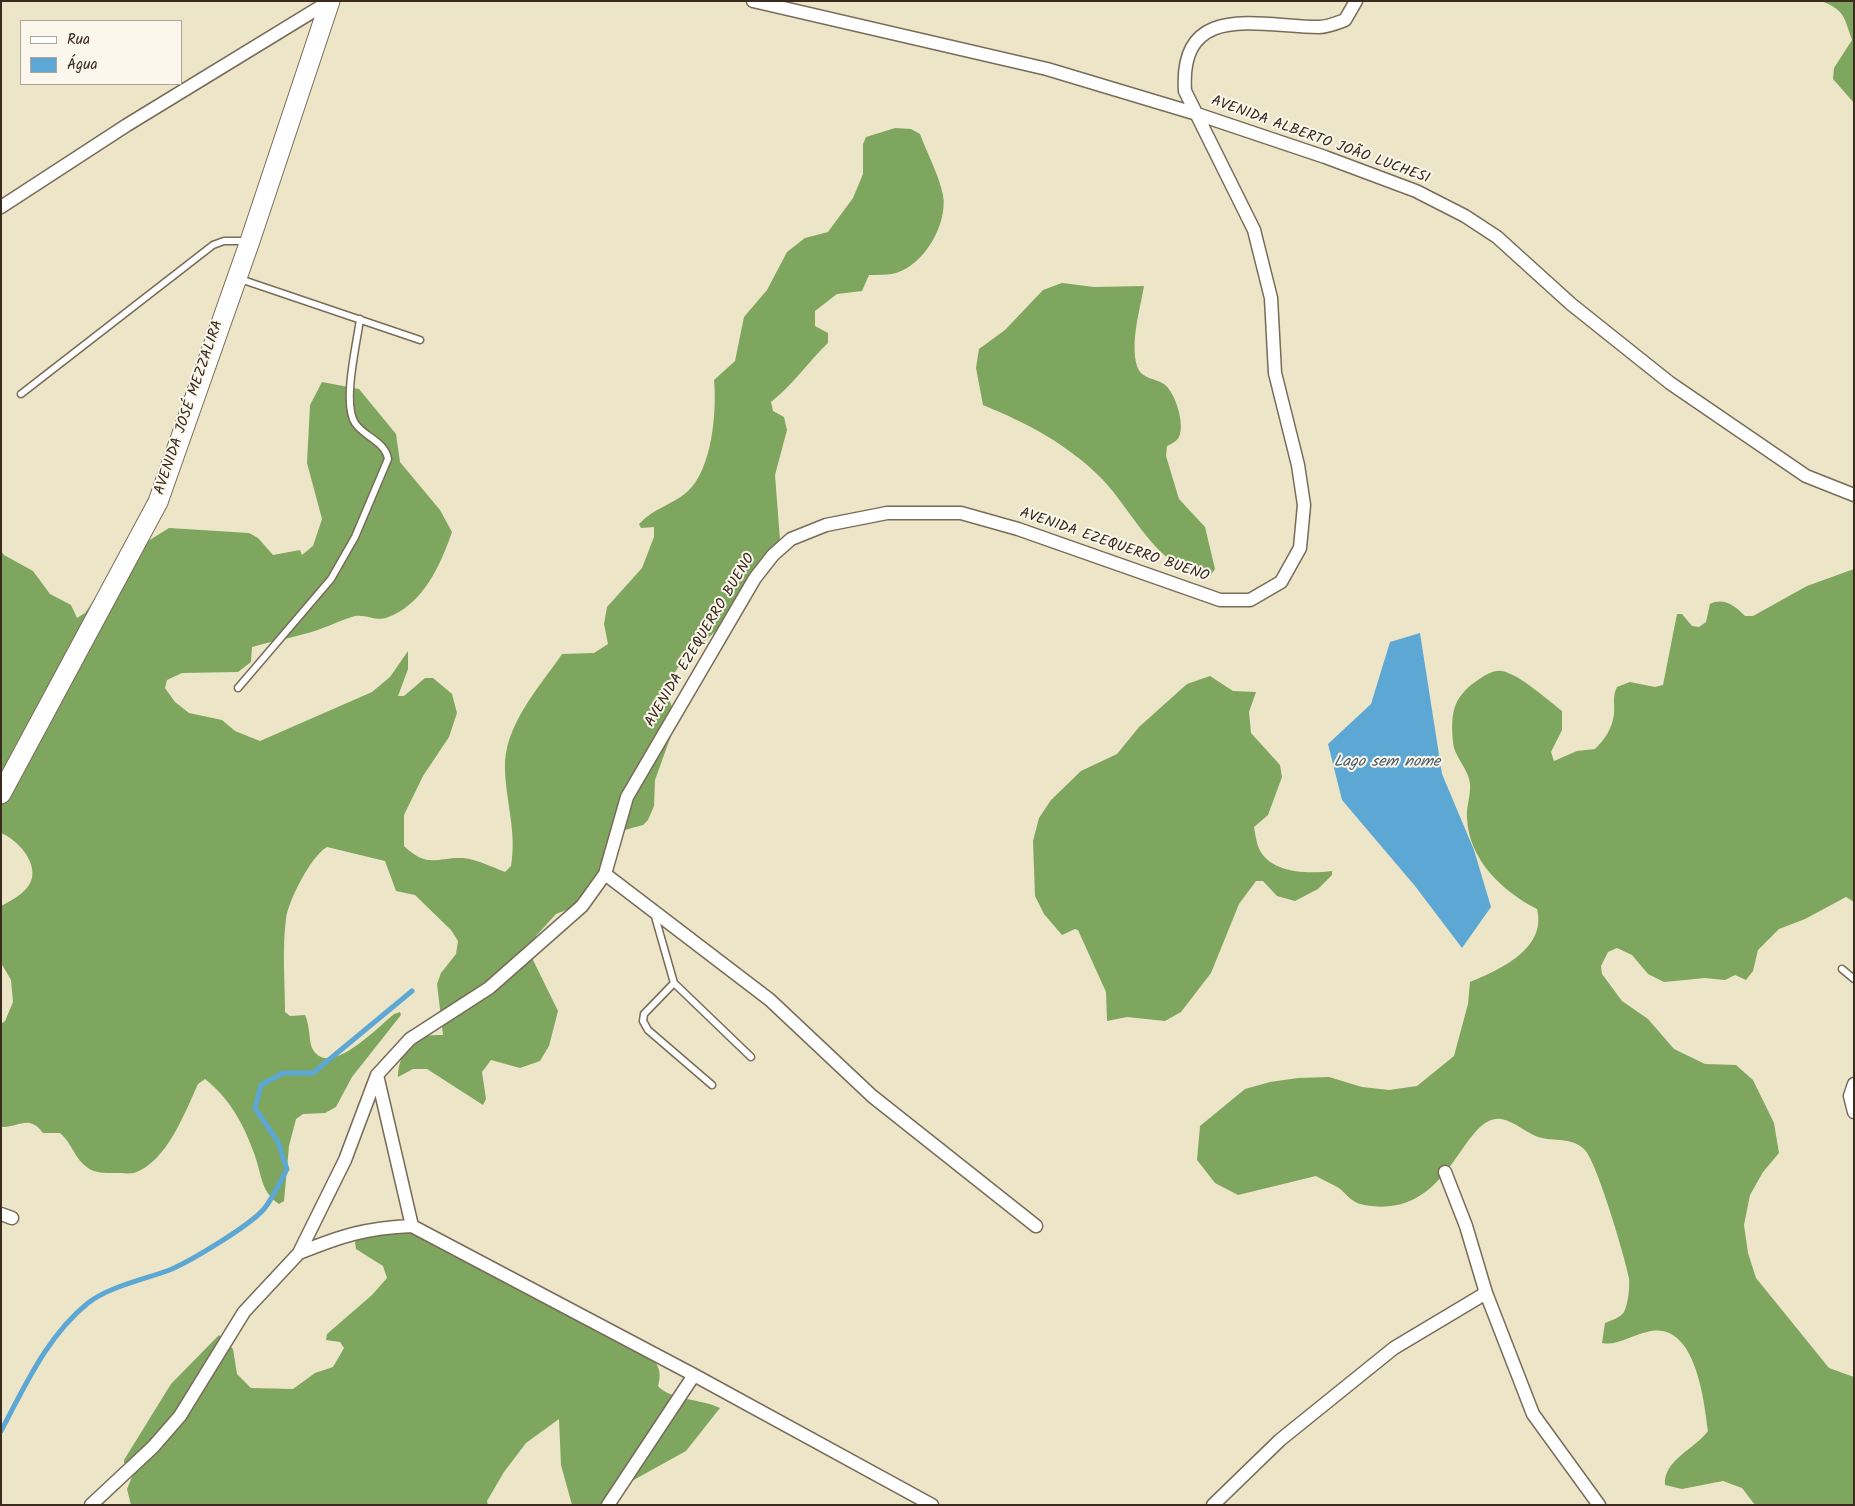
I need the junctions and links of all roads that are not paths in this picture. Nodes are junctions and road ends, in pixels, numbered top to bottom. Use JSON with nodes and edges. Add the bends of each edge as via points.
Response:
{"nodes":[{"id":1,"x":330,"y":1,"type":"edge"},
{"id":2,"x":753,"y":1,"type":"edge"},
{"id":3,"x":1356,"y":1,"type":"edge"},
{"id":4,"x":1197,"y":114,"type":"junction"},
{"id":5,"x":1,"y":207,"type":"edge"},
{"id":6,"x":250,"y":241,"type":"junction"},
{"id":7,"x":236,"y":278,"type":"junction"},
{"id":8,"x":360,"y":319,"type":"junction"},
{"id":9,"x":420,"y":340,"type":"dead end"},
{"id":10,"x":21,"y":394,"type":"dead end"},
{"id":11,"x":1854,"y":495,"type":"edge"},
{"id":12,"x":238,"y":688,"type":"dead end"},
{"id":13,"x":1,"y":794,"type":"edge"},
{"id":14,"x":605,"y":874,"type":"junction"},
{"id":15,"x":653,"y":910,"type":"junction"},
{"id":16,"x":1842,"y":969,"type":"dead end"},
{"id":17,"x":1854,"y":979,"type":"edge"},
{"id":18,"x":674,"y":983,"type":"junction"},
{"id":19,"x":751,"y":1057,"type":"dead end"},
{"id":20,"x":377,"y":1075,"type":"junction"},
{"id":21,"x":1854,"y":1084,"type":"edge"},
{"id":22,"x":712,"y":1085,"type":"dead end"},
{"id":23,"x":1854,"y":1112,"type":"edge"},
{"id":24,"x":1445,"y":1172,"type":"dead end"},
{"id":25,"x":412,"y":1226,"type":"junction"},
{"id":26,"x":1036,"y":1226,"type":"dead end"},
{"id":27,"x":299,"y":1253,"type":"junction"},
{"id":28,"x":1486,"y":1293,"type":"junction"},
{"id":29,"x":694,"y":1375,"type":"junction"},
{"id":30,"x":91,"y":1505,"type":"edge"},
{"id":31,"x":608,"y":1505,"type":"edge"},
{"id":32,"x":932,"y":1505,"type":"edge"},
{"id":33,"x":1213,"y":1505,"type":"edge"},
{"id":34,"x":1599,"y":1505,"type":"edge"}],
"edges":[{"from":1,"to":5,"type":"street","via":[[127,125]]},
{"from":1,"to":6,"type":"main road","name":"AVENIDA JOSÉ MEZZALIRA"},
{"from":2,"to":4,"type":"street","name":"AVENIDA ALBERTO JOÃO LUCHESI","via":[[1048,69]]},
{"from":3,"to":4,"type":"street","name":"AVENIDA EZEQUERRO BUENO","via":[[1345,20],[1321,28],[1240,21],[1217,26],[1199,37],[1190,51],[1184,72],[1185,91]]},
{"from":4,"to":11,"type":"street","name":"AVENIDA ALBERTO JOÃO LUCHESI","via":[[1416,191],[1465,216],[1497,237],[1571,304],[1670,383],[1806,476]]},
{"from":4,"to":14,"type":"street","name":"AVENIDA EZEQUERRO BUENO","via":[[1254,230],[1271,298],[1275,373],[1298,465],[1304,504],[1300,548],[1281,582],[1250,600],[1220,600],[961,513],[888,514],[826,525],[791,540],[772,554],[755,578],[627,798]]},
{"from":6,"to":7,"type":"main road","name":"AVENIDA JOSÉ MEZZALIRA"},
{"from":6,"to":10,"type":"lane","via":[[224,241],[213,245]]},
{"from":7,"to":8,"type":"lane"},
{"from":7,"to":13,"type":"main road","name":"AVENIDA JOSÉ MEZZALIRA","via":[[158,502]]},
{"from":8,"to":9,"type":"lane"},
{"from":8,"to":12,"type":"lane","via":[[350,410],[353,421],[381,445],[388,459],[355,537],[331,579]]},
{"from":14,"to":15,"type":"street"},
{"from":14,"to":20,"type":"street","name":"AVENIDA EZEQUERRO BUENO","via":[[582,906],[489,988],[410,1039]]},
{"from":15,"to":18,"type":"lane"},
{"from":15,"to":26,"type":"street","via":[[770,1000],[872,1096]]},
{"from":16,"to":17,"type":"lane"},
{"from":18,"to":19,"type":"lane"},
{"from":18,"to":22,"type":"lane","via":[[644,1014],[643,1021],[648,1030]]},
{"from":20,"to":25,"type":"street"},
{"from":20,"to":27,"type":"street","name":"AVENIDA EZEQUERRO BUENO","via":[[345,1160]]},
{"from":21,"to":23,"type":"street","via":[[1850,1096]]},
{"from":24,"to":28,"type":"street","via":[[1466,1226]]},
{"from":25,"to":27,"type":"street","via":[[378,1227],[346,1234]]},
{"from":25,"to":29,"type":"street"},
{"from":27,"to":30,"type":"street","name":"AVENIDA EZEQUERRO BUENO","via":[[244,1312],[180,1416],[154,1447]]},
{"from":28,"to":33,"type":"street","via":[[1394,1348],[1280,1440]]},
{"from":28,"to":34,"type":"street","via":[[1533,1414]]},
{"from":29,"to":31,"type":"street"},
{"from":29,"to":32,"type":"street"}]}
